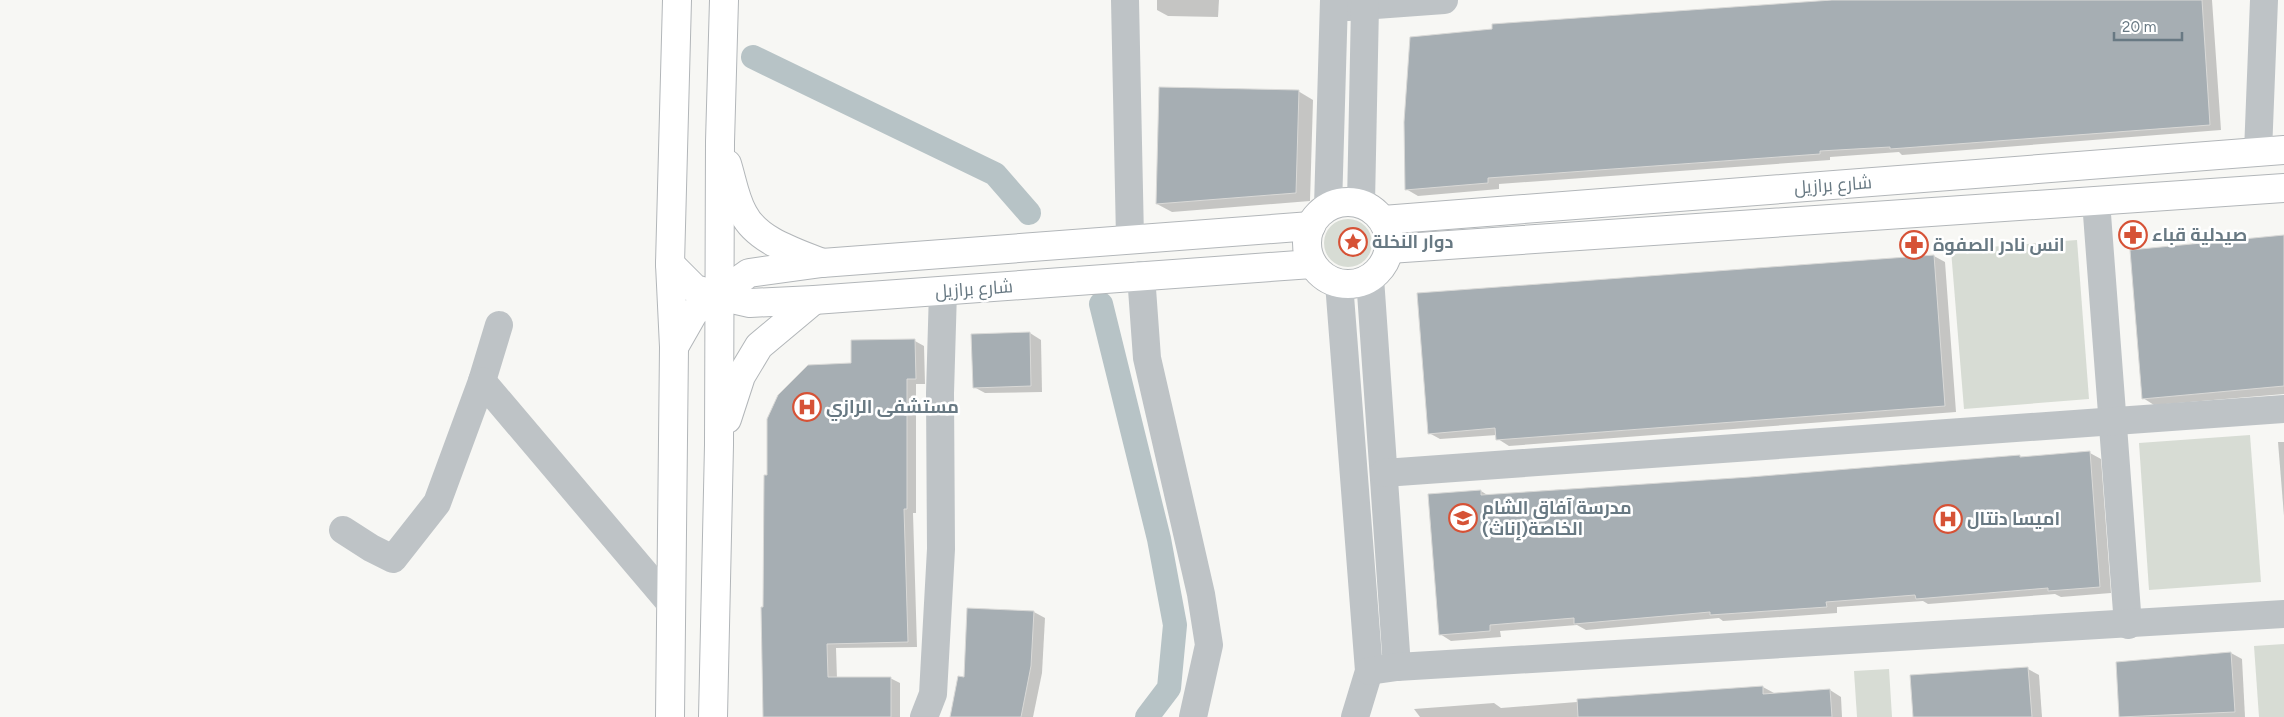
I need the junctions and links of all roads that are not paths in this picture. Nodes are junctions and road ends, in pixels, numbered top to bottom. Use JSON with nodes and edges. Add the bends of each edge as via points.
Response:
{"nodes":[{"id":1,"x":677,"y":0,"type":"edge"},
{"id":2,"x":724,"y":0,"type":"edge"},
{"id":3,"x":1125,"y":0,"type":"edge"},
{"id":4,"x":1444,"y":0,"type":"edge"},
{"id":5,"x":2264,"y":0,"type":"edge"},
{"id":6,"x":1334,"y":4,"type":"edge"},
{"id":7,"x":1365,"y":6,"type":"junction"},
{"id":8,"x":720,"y":142,"type":"junction"},
{"id":9,"x":2271,"y":151,"type":"edge"},
{"id":10,"x":2284,"y":188,"type":"edge"},
{"id":11,"x":2096,"y":201,"type":"junction"},
{"id":12,"x":1361,"y":203,"type":"junction"},
{"id":13,"x":1319,"y":216,"type":"junction"},
{"id":14,"x":1383,"y":220,"type":"junction"},
{"id":15,"x":1130,"y":238,"type":"junction"},
{"id":16,"x":1389,"y":250,"type":"junction"},
{"id":17,"x":822,"y":263,"type":"junction"},
{"id":18,"x":670,"y":264,"type":"junction"},
{"id":19,"x":1312,"y":264,"type":"junction"},
{"id":20,"x":1141,"y":275,"type":"junction"},
{"id":21,"x":1370,"y":278,"type":"junction"},
{"id":22,"x":1339,"y":283,"type":"junction"},
{"id":23,"x":943,"y":291,"type":"junction"},
{"id":24,"x":719,"y":296,"type":"junction"},
{"id":25,"x":814,"y":300,"type":"junction"},
{"id":26,"x":500,"y":325,"type":"dead end"},
{"id":27,"x":674,"y":347,"type":"junction"},
{"id":28,"x":482,"y":381,"type":"junction"},
{"id":29,"x":2284,"y":409,"type":"edge"},
{"id":30,"x":2114,"y":422,"type":"junction"},
{"id":31,"x":720,"y":445,"type":"junction"},
{"id":32,"x":1384,"y":473,"type":"junction"},
{"id":33,"x":343,"y":530,"type":"dead end"},
{"id":34,"x":671,"y":604,"type":"junction"},
{"id":35,"x":2284,"y":614,"type":"edge"},
{"id":36,"x":2128,"y":625,"type":"junction"},
{"id":37,"x":1397,"y":668,"type":"junction"},
{"id":38,"x":1369,"y":671,"type":"junction"},
{"id":39,"x":670,"y":717,"type":"edge"},
{"id":40,"x":713,"y":717,"type":"edge"},
{"id":41,"x":924,"y":717,"type":"edge"},
{"id":42,"x":1193,"y":717,"type":"edge"},
{"id":43,"x":1355,"y":717,"type":"edge"}],
"edges":[{"from":1,"to":18,"type":"highway"},
{"from":2,"to":8,"type":"highway"},
{"from":3,"to":15,"type":"street"},
{"from":4,"to":7,"type":"street"},
{"from":5,"to":9,"type":"street"},
{"from":6,"to":7,"type":"street"},
{"from":6,"to":13,"type":"street"},
{"from":7,"to":12,"type":"street"},
{"from":8,"to":17,"type":"highway","via":[[743,214],[760,232],[780,245]]},
{"from":8,"to":24,"type":"highway"},
{"from":9,"to":14,"type":"highway","name":"شارع برازيل"},
{"from":10,"to":11,"type":"highway","name":"شارع برازيل"},
{"from":11,"to":16,"type":"highway","name":"شارع برازيل"},
{"from":11,"to":30,"type":"street"},
{"from":12,"to":13,"type":"highway","via":[[1347,202]]},
{"from":12,"to":14,"type":"highway"},
{"from":13,"to":15,"type":"highway"},
{"from":13,"to":19,"type":"highway","via":[[1307,240]]},
{"from":14,"to":16,"type":"highway"},
{"from":15,"to":17,"type":"highway"},
{"from":16,"to":21,"type":"highway","via":[[1381,268]]},
{"from":17,"to":24,"type":"highway","via":[[749,273]]},
{"from":18,"to":24,"type":"highway","name":"شارع برازيل","via":[[695,289]]},
{"from":18,"to":27,"type":"highway"},
{"from":19,"to":20,"type":"highway","name":"شارع برازيل"},
{"from":19,"to":22,"type":"highway","via":[[1322,275]]},
{"from":20,"to":23,"type":"highway","name":"شارع برازيل"},
{"from":20,"to":42,"type":"street","via":[[1147,358],[1201,594],[1209,644]]},
{"from":21,"to":22,"type":"highway","via":[[1353,284]]},
{"from":21,"to":32,"type":"street"},
{"from":22,"to":38,"type":"street"},
{"from":23,"to":25,"type":"highway","name":"شارع برازيل"},
{"from":23,"to":41,"type":"street","via":[[941,549],[932,694]]},
{"from":24,"to":25,"type":"highway","name":"شارع برازيل","via":[[750,303]]},
{"from":24,"to":27,"type":"highway","via":[[694,312]]},
{"from":24,"to":31,"type":"highway"},
{"from":25,"to":31,"type":"highway","via":[[759,346],[741,376]]},
{"from":26,"to":28,"type":"street"},
{"from":27,"to":34,"type":"highway"},
{"from":28,"to":33,"type":"street","via":[[437,503],[393,559]]},
{"from":28,"to":34,"type":"street"},
{"from":29,"to":30,"type":"street"},
{"from":30,"to":32,"type":"street"},
{"from":30,"to":36,"type":"street"},
{"from":31,"to":40,"type":"highway"},
{"from":32,"to":37,"type":"street"},
{"from":34,"to":39,"type":"highway"},
{"from":35,"to":36,"type":"street"},
{"from":36,"to":37,"type":"street"},
{"from":37,"to":38,"type":"street"},
{"from":38,"to":43,"type":"street"}]}
